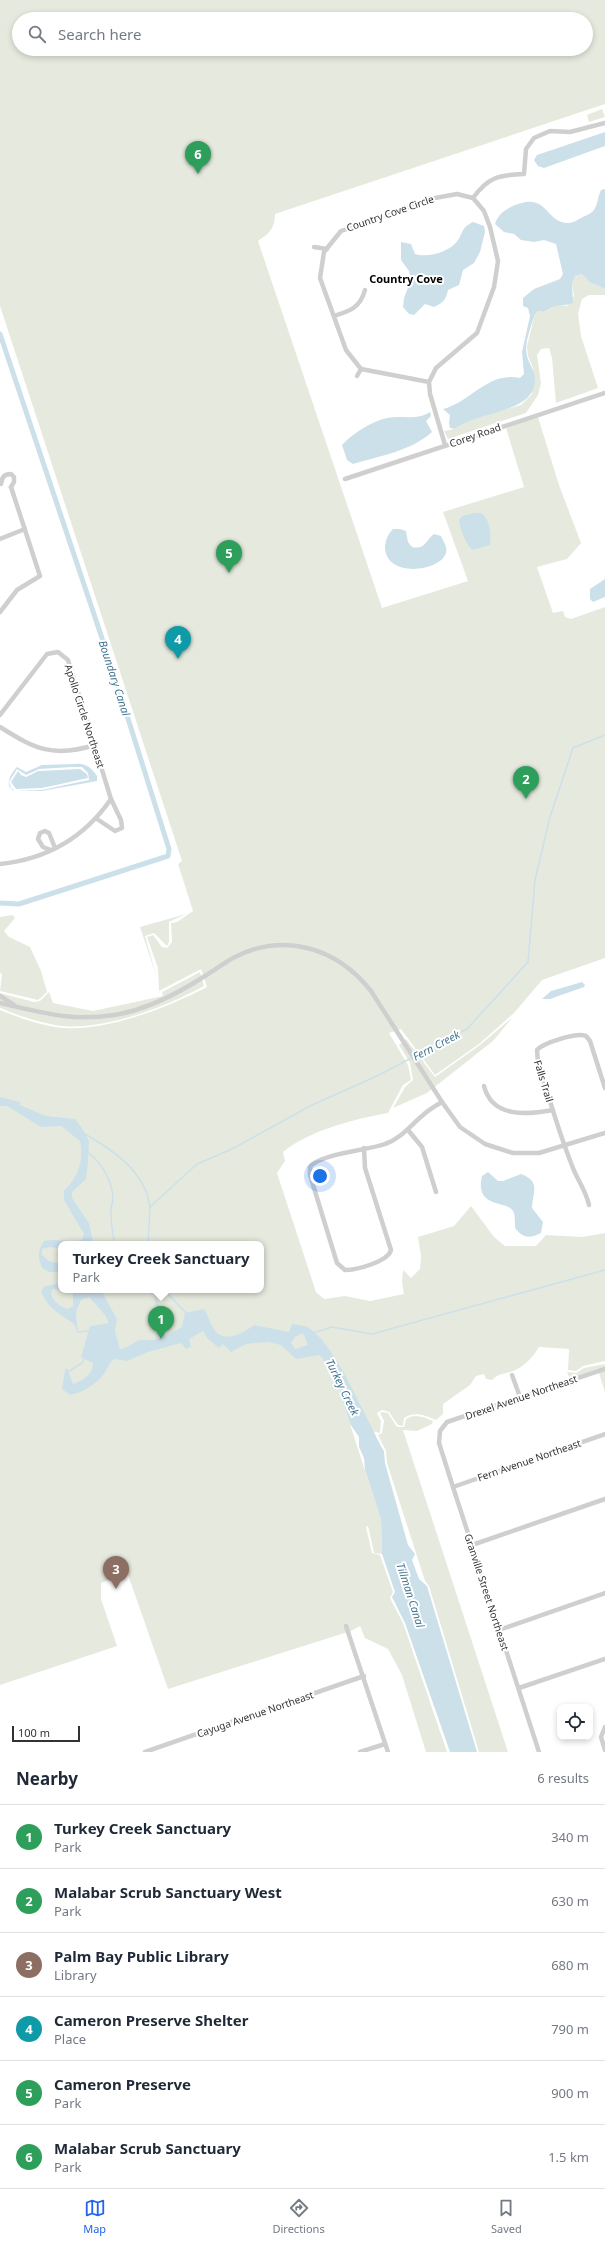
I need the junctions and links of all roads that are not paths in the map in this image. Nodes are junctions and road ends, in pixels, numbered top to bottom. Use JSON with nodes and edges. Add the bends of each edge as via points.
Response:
{"nodes":[{"id":1,"x":605,"y":124,"type":"edge"},
{"id":2,"x":473,"y":198,"type":"junction"},
{"id":3,"x":314,"y":247,"type":"dead end"},
{"id":4,"x":327,"y":249,"type":"junction"},
{"id":5,"x":365,"y":290,"type":"dead end"},
{"id":6,"x":334,"y":316,"type":"junction"},
{"id":7,"x":361,"y":370,"type":"junction"},
{"id":8,"x":357,"y":376,"type":"dead end"},
{"id":9,"x":429,"y":382,"type":"junction"},
{"id":10,"x":605,"y":393,"type":"edge"},
{"id":11,"x":445,"y":445,"type":"junction"},
{"id":12,"x":345,"y":479,"type":"dead end"},
{"id":13,"x":0,"y":484,"type":"edge"},
{"id":14,"x":11,"y":487,"type":"junction"},
{"id":15,"x":25,"y":529,"type":"junction"},
{"id":16,"x":0,"y":539,"type":"edge"},
{"id":17,"x":0,"y":612,"type":"edge"},
{"id":18,"x":0,"y":715,"type":"edge"},
{"id":19,"x":0,"y":727,"type":"edge"},
{"id":20,"x":95,"y":745,"type":"junction"},
{"id":21,"x":111,"y":799,"type":"junction"},
{"id":22,"x":97,"y":819,"type":"junction"},
{"id":23,"x":0,"y":864,"type":"edge"},
{"id":24,"x":0,"y":996,"type":"edge"},
{"id":25,"x":0,"y":1003,"type":"edge"},
{"id":26,"x":19,"y":1009,"type":"junction"},
{"id":27,"x":484,"y":1086,"type":"dead end"},
{"id":28,"x":605,"y":1088,"type":"edge"},
{"id":29,"x":442,"y":1102,"type":"junction"},
{"id":30,"x":553,"y":1110,"type":"junction"},
{"id":31,"x":408,"y":1130,"type":"junction"},
{"id":32,"x":605,"y":1133,"type":"edge"},
{"id":33,"x":565,"y":1146,"type":"junction"},
{"id":34,"x":364,"y":1148,"type":"junction"},
{"id":35,"x":436,"y":1192,"type":"dead end"},
{"id":36,"x":589,"y":1204,"type":"dead end"},
{"id":37,"x":605,"y":1369,"type":"edge"},
{"id":38,"x":512,"y":1375,"type":"dead end"},
{"id":39,"x":520,"y":1397,"type":"junction"},
{"id":40,"x":440,"y":1431,"type":"joint"},
{"id":41,"x":605,"y":1434,"type":"edge"},
{"id":42,"x":453,"y":1487,"type":"junction"},
{"id":43,"x":605,"y":1499,"type":"edge"},
{"id":44,"x":472,"y":1545,"type":"junction"},
{"id":45,"x":605,"y":1593,"type":"edge"},
{"id":46,"x":346,"y":1626,"type":"dead end"},
{"id":47,"x":499,"y":1630,"type":"junction"},
{"id":48,"x":605,"y":1659,"type":"edge"},
{"id":49,"x":364,"y":1676,"type":"junction"},
{"id":50,"x":519,"y":1688,"type":"junction"},
{"id":51,"x":604,"y":1728,"type":"edge"},
{"id":52,"x":385,"y":1744,"type":"junction"},
{"id":53,"x":605,"y":1750,"type":"edge"},
{"id":54,"x":145,"y":1752,"type":"edge"},
{"id":55,"x":360,"y":1752,"type":"edge"},
{"id":56,"x":388,"y":1752,"type":"edge"},
{"id":57,"x":539,"y":1752,"type":"edge"}],
"edges":[{"from":1,"to":2,"type":"street","via":[[570,132],[550,131],[534,138],[526,149],[524,174],[501,175],[483,184]]},
{"from":2,"to":4,"type":"street","name":"Country Cove Circle","via":[[457,194],[435,198],[348,228],[340,231]]},
{"from":2,"to":9,"type":"street","via":[[484,211],[490,227],[498,261],[494,287],[477,333],[436,368]]},
{"from":3,"to":4,"type":"street"},
{"from":4,"to":6,"type":"street","name":"Country Cove Circle","via":[[320,278]]},
{"from":5,"to":6,"type":"street","via":[[362,301],[352,310]]},
{"from":6,"to":7,"type":"street","name":"Country Cove Circle","via":[[346,350]]},
{"from":7,"to":8,"type":"street"},
{"from":7,"to":9,"type":"street"},
{"from":9,"to":11,"type":"street"},
{"from":10,"to":11,"type":"street","name":"Corey Road"},
{"from":11,"to":12,"type":"street","name":"Corey Road"},
{"from":13,"to":14,"type":"street"},
{"from":13,"to":14,"type":"street","via":[[6,474],[11,474],[14,482]]},
{"from":14,"to":15,"type":"street"},
{"from":15,"to":16,"type":"street"},
{"from":15,"to":17,"type":"street","via":[[40,576],[17,590]]},
{"from":18,"to":20,"type":"street","name":"Apollo Circle Northeast","via":[[47,654],[58,652],[68,660]]},
{"from":19,"to":20,"type":"street","via":[[25,743],[49,751],[74,752]]},
{"from":20,"to":21,"type":"street","name":"Apollo Circle Northeast"},
{"from":21,"to":22,"type":"street"},
{"from":21,"to":22,"type":"street","name":"Apollo Circle Northeast","via":[[122,828],[115,831]]},
{"from":22,"to":23,"type":"street","via":[[74,839],[53,849],[20,862]]},
{"from":24,"to":26,"type":"street"},
{"from":25,"to":26,"type":"street"},
{"from":26,"to":29,"type":"street","via":[[64,1017],[113,1015],[165,999],[252,950],[290,945],[305,947],[337,958],[359,976]]},
{"from":27,"to":30,"type":"street","via":[[490,1100],[511,1113],[526,1115]]},
{"from":28,"to":30,"type":"street","name":"Falls Trail","via":[[586,1036],[576,1034],[542,1046],[537,1050],[536,1057]]},
{"from":29,"to":31,"type":"street","via":[[422,1115]]},
{"from":29,"to":33,"type":"street","via":[[460,1127],[499,1150],[539,1153]]},
{"from":30,"to":33,"type":"street","name":"Falls Trail"},
{"from":31,"to":34,"type":"street","via":[[387,1143]]},
{"from":31,"to":35,"type":"street","via":[[422,1147]]},
{"from":32,"to":33,"type":"street"},
{"from":33,"to":36,"type":"street","name":"Falls Trail"},
{"from":34,"to":34,"type":"street","via":[[315,1163],[309,1171],[337,1263],[345,1270],[384,1260],[390,1255],[391,1250],[365,1168]]},
{"from":37,"to":39,"type":"street","name":"Drexel Avenue Northeast"},
{"from":38,"to":39,"type":"street"},
{"from":39,"to":40,"type":"street","name":"Drexel Avenue Northeast","via":[[447,1422]]},
{"from":40,"to":42,"type":"street","name":"Granville Street Northeast","via":[[439,1443]]},
{"from":41,"to":42,"type":"street","name":"Fern Avenue Northeast"},
{"from":42,"to":44,"type":"street","name":"Granville Street Northeast"},
{"from":43,"to":44,"type":"street"},
{"from":44,"to":47,"type":"street","name":"Granville Street Northeast"},
{"from":45,"to":47,"type":"street"},
{"from":46,"to":49,"type":"street"},
{"from":47,"to":50,"type":"street","name":"Granville Street Northeast"},
{"from":48,"to":50,"type":"street"},
{"from":49,"to":52,"type":"street"},
{"from":49,"to":54,"type":"street","name":"Cayuga Avenue Northeast"},
{"from":50,"to":57,"type":"street","name":"Granville Street Northeast"},
{"from":51,"to":53,"type":"street","via":[[601,1737]]},
{"from":52,"to":55,"type":"street"},
{"from":52,"to":56,"type":"street"}]}
